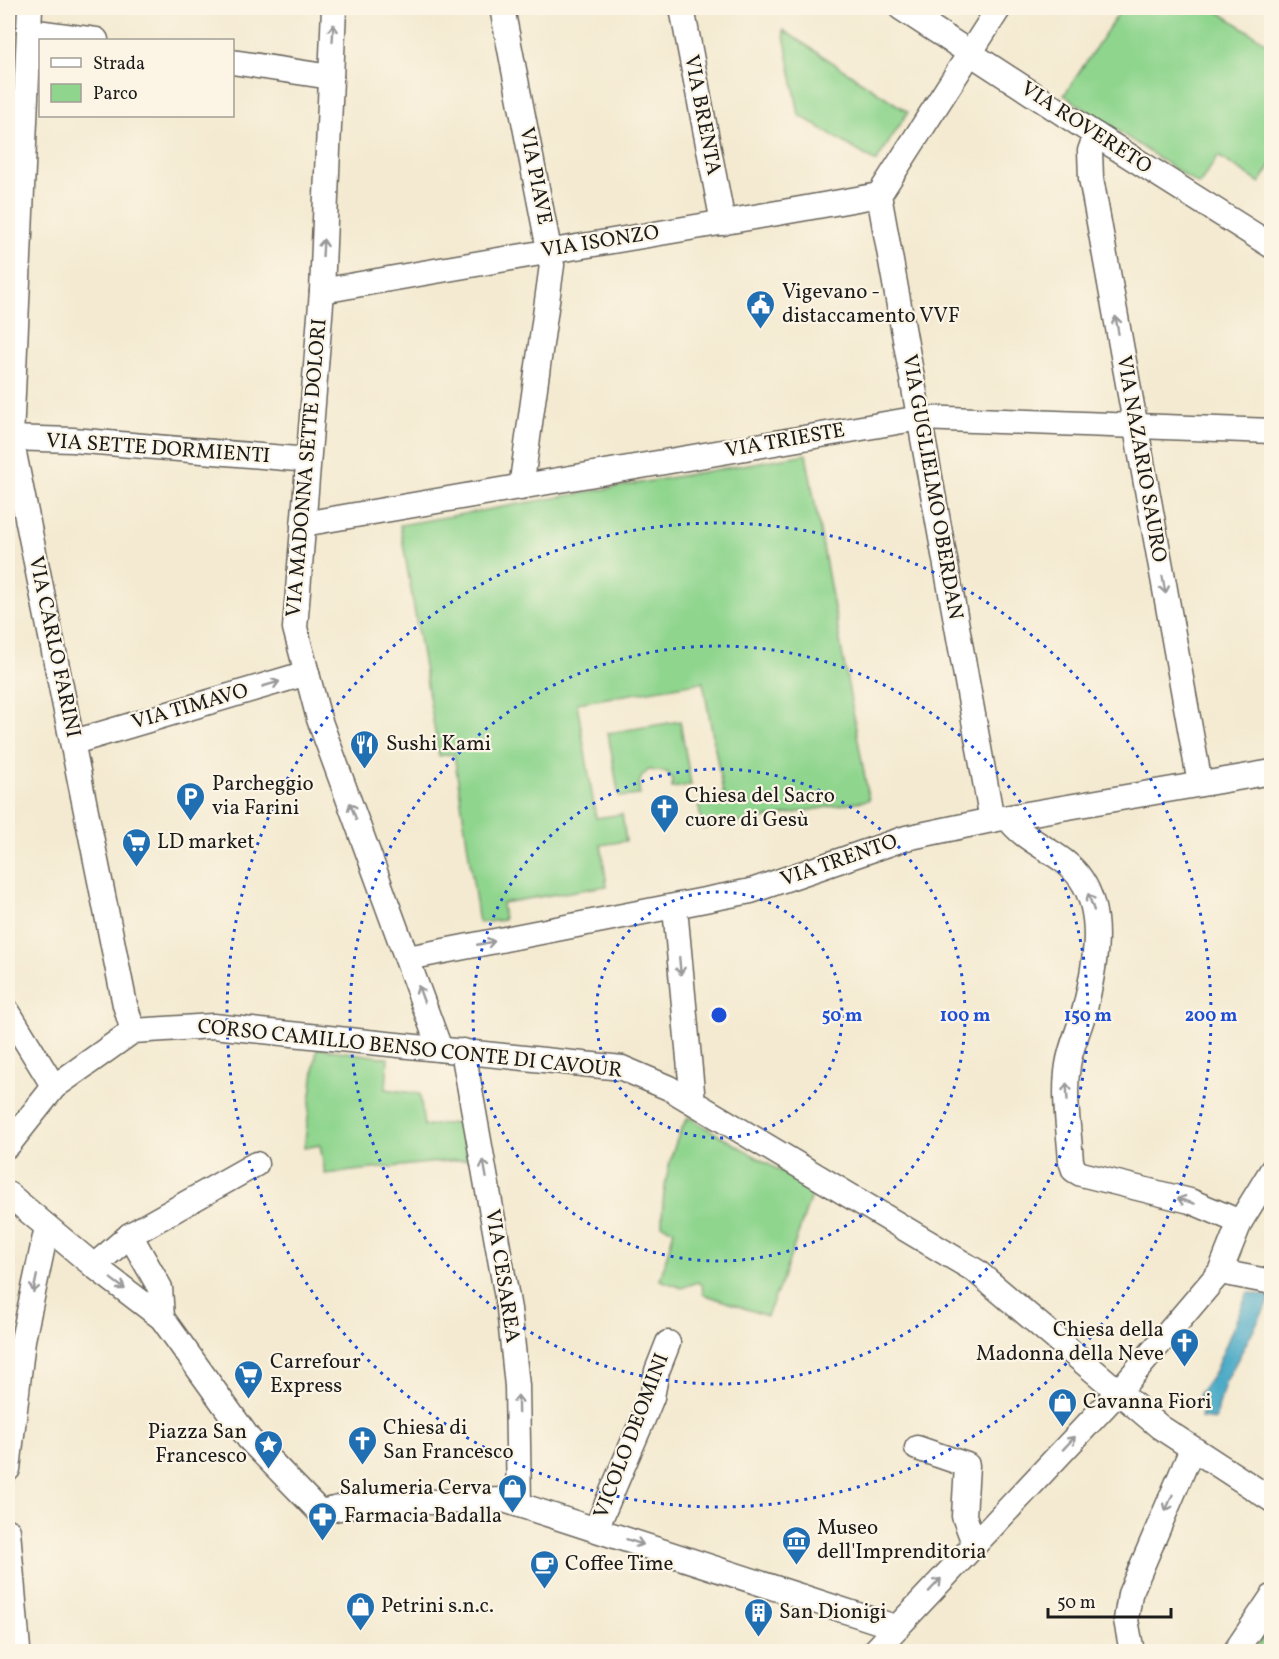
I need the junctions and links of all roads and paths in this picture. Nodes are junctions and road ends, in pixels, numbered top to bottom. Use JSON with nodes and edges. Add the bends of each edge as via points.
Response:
{"nodes":[{"id":1,"x":334,"y":8,"type":"edge"},
{"id":2,"x":502,"y":8,"type":"edge"},
{"id":3,"x":681,"y":8,"type":"edge"},
{"id":4,"x":902,"y":8,"type":"edge"},
{"id":5,"x":999,"y":8,"type":"edge"},
{"id":6,"x":30,"y":19,"type":"edge"},
{"id":7,"x":93,"y":39,"type":"edge"},
{"id":8,"x":970,"y":53,"type":"junction"},
{"id":9,"x":234,"y":62,"type":"edge"},
{"id":10,"x":331,"y":77,"type":"junction"},
{"id":11,"x":1096,"y":135,"type":"junction"},
{"id":12,"x":879,"y":195,"type":"junction"},
{"id":13,"x":723,"y":223,"type":"junction"},
{"id":14,"x":1272,"y":246,"type":"edge"},
{"id":15,"x":549,"y":250,"type":"junction"},
{"id":16,"x":322,"y":291,"type":"junction"},
{"id":17,"x":920,"y":418,"type":"junction"},
{"id":18,"x":1134,"y":424,"type":"junction"},
{"id":19,"x":1272,"y":431,"type":"edge"},
{"id":20,"x":9,"y":438,"type":"edge"},
{"id":21,"x":308,"y":460,"type":"junction"},
{"id":22,"x":521,"y":488,"type":"junction"},
{"id":23,"x":303,"y":524,"type":"junction"},
{"id":24,"x":307,"y":673,"type":"junction"},
{"id":25,"x":74,"y":742,"type":"junction"},
{"id":26,"x":1272,"y":772,"type":"edge"},
{"id":27,"x":1200,"y":784,"type":"junction"},
{"id":28,"x":1000,"y":819,"type":"junction"},
{"id":29,"x":675,"y":908,"type":"junction"},
{"id":30,"x":408,"y":958,"type":"junction"},
{"id":31,"x":8,"y":1012,"type":"edge"},
{"id":32,"x":133,"y":1031,"type":"junction"},
{"id":33,"x":452,"y":1050,"type":"junction"},
{"id":34,"x":54,"y":1088,"type":"junction"},
{"id":35,"x":693,"y":1102,"type":"junction"},
{"id":36,"x":8,"y":1145,"type":"edge"},
{"id":37,"x":256,"y":1164,"type":"dead end"},
{"id":38,"x":1272,"y":1170,"type":"edge"},
{"id":39,"x":8,"y":1194,"type":"edge"},
{"id":40,"x":1240,"y":1222,"type":"junction"},
{"id":41,"x":47,"y":1227,"type":"junction"},
{"id":42,"x":130,"y":1235,"type":"junction"},
{"id":43,"x":94,"y":1266,"type":"junction"},
{"id":44,"x":1220,"y":1272,"type":"junction"},
{"id":45,"x":1272,"y":1282,"type":"edge"},
{"id":46,"x":162,"y":1318,"type":"junction"},
{"id":47,"x":668,"y":1343,"type":"dead end"},
{"id":48,"x":1119,"y":1391,"type":"junction"},
{"id":49,"x":917,"y":1448,"type":"dead end"},
{"id":50,"x":1192,"y":1449,"type":"junction"},
{"id":51,"x":8,"y":1469,"type":"edge"},
{"id":52,"x":1272,"y":1500,"type":"edge"},
{"id":53,"x":529,"y":1508,"type":"junction"},
{"id":54,"x":596,"y":1529,"type":"junction"},
{"id":55,"x":8,"y":1531,"type":"edge"},
{"id":56,"x":974,"y":1543,"type":"junction"},
{"id":57,"x":1272,"y":1596,"type":"edge"},
{"id":58,"x":895,"y":1627,"type":"junction"},
{"id":59,"x":13,"y":1646,"type":"edge"},
{"id":60,"x":874,"y":1652,"type":"edge"},
{"id":61,"x":1132,"y":1652,"type":"edge"},
{"id":62,"x":1235,"y":1652,"type":"edge"}],
"edges":[{"from":10,"to":1,"type":"street","name":"VIA MADONNA SETTE DOLORI","one_way":true},
{"from":2,"to":15,"type":"street","name":"VIA PIAVE"},
{"from":3,"to":13,"type":"street","name":"VIA BRENTA"},
{"from":4,"to":8,"type":"street","name":"VIA ROVERETO"},
{"from":5,"to":8,"type":"street"},
{"from":6,"to":7,"type":"street"},
{"from":6,"to":20,"type":"street","name":"VIA CARLO FARINI"},
{"from":8,"to":11,"type":"street","name":"VIA ROVERETO"},
{"from":8,"to":12,"type":"street"},
{"from":9,"to":10,"type":"street"},
{"from":16,"to":10,"type":"street","name":"VIA MADONNA SETTE DOLORI","one_way":true},
{"from":11,"to":14,"type":"street","name":"VIA ROVERETO"},
{"from":18,"to":11,"type":"street","name":"VIA NAZARIO SAURO","one_way":true,"via":[[1091,178],[1090,151]]},
{"from":12,"to":13,"type":"street","name":"VIA ISONZO"},
{"from":12,"to":17,"type":"street","name":"VIA GUGLIELMO OBERDAN"},
{"from":13,"to":15,"type":"street","name":"VIA ISONZO"},
{"from":15,"to":16,"type":"street","name":"VIA ISONZO"},
{"from":15,"to":22,"type":"street","name":"VIA PIAVE","via":[[552,265]]},
{"from":16,"to":21,"type":"street","name":"VIA MADONNA SETTE DOLORI"},
{"from":17,"to":18,"type":"street","name":"VIA TRIESTE"},
{"from":17,"to":22,"type":"street","name":"VIA TRIESTE"},
{"from":17,"to":28,"type":"street","name":"VIA GUGLIELMO OBERDAN"},
{"from":18,"to":19,"type":"street","name":"VIA TRIESTE"},
{"from":18,"to":27,"type":"street","name":"VIA NAZARIO SAURO","one_way":true},
{"from":20,"to":21,"type":"street","name":"VIA SETTE DORMIENTI"},
{"from":20,"to":25,"type":"street","name":"VIA CARLO FARINI"},
{"from":21,"to":23,"type":"street","name":"VIA MADONNA SETTE DOLORI"},
{"from":22,"to":23,"type":"street","name":"VIA TRIESTE"},
{"from":23,"to":24,"type":"street","name":"VIA MADONNA SETTE DOLORI","via":[[295,628]]},
{"from":25,"to":24,"type":"street","name":"VIA TIMAVO","one_way":true},
{"from":30,"to":24,"type":"street","name":"VIA MADONNA SETTE DOLORI","one_way":true,"via":[[319,720]]},
{"from":25,"to":32,"type":"street","name":"VIA CARLO FARINI"},
{"from":26,"to":27,"type":"street","name":"VIA TRENTO"},
{"from":27,"to":28,"type":"street","name":"VIA TRENTO"},
{"from":28,"to":29,"type":"street","name":"VIA TRENTO","via":[[906,838],[751,891]]},
{"from":40,"to":28,"type":"street","one_way":true,"via":[[1190,1201],[1074,1170],[1066,1077],[1086,1004],[1096,920],[1082,880],[1071,867]]},
{"from":30,"to":29,"type":"street","name":"VIA TRENTO","one_way":true},
{"from":29,"to":35,"type":"street","one_way":true},
{"from":33,"to":30,"type":"street","name":"VIA MADONNA SETTE DOLORI","one_way":true},
{"from":31,"to":34,"type":"street"},
{"from":32,"to":33,"type":"street","name":"CORSO CAMILLO BENSO CONTE DI CAVOUR","via":[[213,1026]]},
{"from":32,"to":34,"type":"street"},
{"from":33,"to":35,"type":"street","name":"CORSO CAMILLO BENSO CONTE DI CAVOUR","via":[[622,1068]]},
{"from":53,"to":33,"type":"street","name":"VIA CESAREA","one_way":true,"via":[[509,1309]]},
{"from":34,"to":36,"type":"street"},
{"from":35,"to":48,"type":"street","name":"CORSO CAMILLO BENSO CONTE DI CAVOUR","via":[[949,1252]]},
{"from":37,"to":42,"type":"street"},
{"from":38,"to":40,"type":"street"},
{"from":39,"to":41,"type":"street"},
{"from":40,"to":44,"type":"street"},
{"from":41,"to":43,"type":"street"},
{"from":41,"to":51,"type":"street","one_way":true,"via":[[23,1340]]},
{"from":42,"to":43,"type":"street"},
{"from":42,"to":46,"type":"street","via":[[160,1288]]},
{"from":43,"to":46,"type":"street","one_way":true},
{"from":44,"to":45,"type":"street"},
{"from":44,"to":48,"type":"street"},
{"from":46,"to":53,"type":"street","via":[[249,1439],[315,1506],[504,1500]]},
{"from":47,"to":54,"type":"street","name":"VICOLO DEOMINI","via":[[652,1397]]},
{"from":48,"to":50,"type":"street","name":"CORSO CAMILLO BENSO CONTE DI CAVOUR","via":[[1160,1428]]},
{"from":56,"to":48,"type":"street","one_way":true},
{"from":49,"to":56,"type":"street","via":[[967,1465],[964,1516]]},
{"from":50,"to":52,"type":"street","name":"CORSO CAMILLO BENSO CONTE DI CAVOUR"},
{"from":50,"to":61,"type":"street","one_way":true,"via":[[1130,1594],[1126,1620]]},
{"from":53,"to":54,"type":"street"},
{"from":54,"to":58,"type":"street","one_way":true},
{"from":55,"to":59,"type":"street"},
{"from":58,"to":56,"type":"street","one_way":true},
{"from":57,"to":62,"type":"street"},
{"from":58,"to":60,"type":"street"}]}
